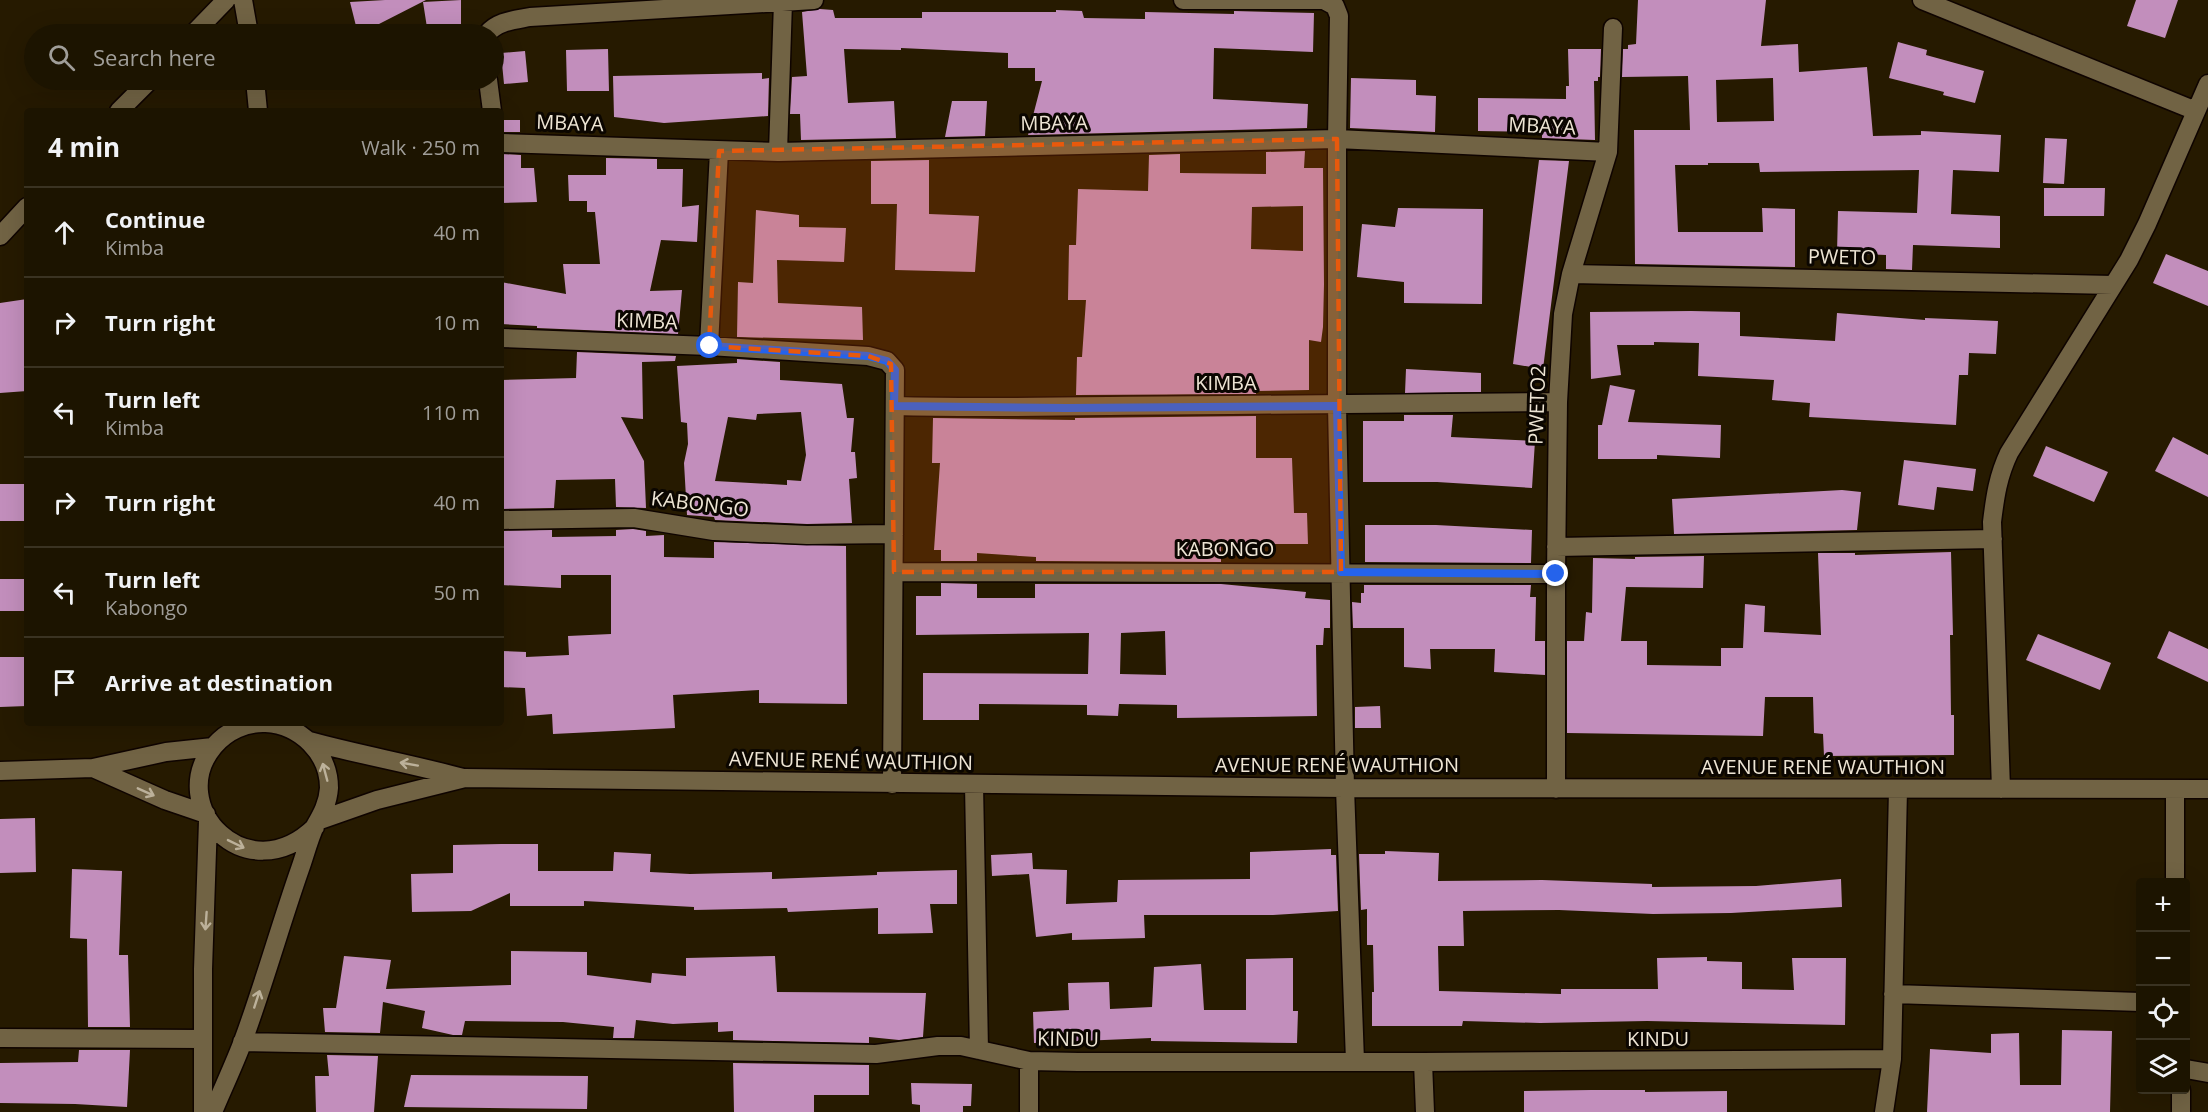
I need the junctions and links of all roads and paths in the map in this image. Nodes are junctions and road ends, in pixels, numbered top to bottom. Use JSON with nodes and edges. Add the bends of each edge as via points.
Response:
{"nodes":[{"id":1,"x":226,"y":0,"type":"edge"},
{"id":2,"x":243,"y":0,"type":"edge"},
{"id":3,"x":814,"y":0,"type":"edge"},
{"id":4,"x":1183,"y":0,"type":"edge"},
{"id":5,"x":1922,"y":0,"type":"edge"},
{"id":6,"x":783,"y":2,"type":"junction"},
{"id":7,"x":203,"y":24,"type":"edge"},
{"id":8,"x":247,"y":24,"type":"edge"},
{"id":9,"x":499,"y":24,"type":"edge"},
{"id":10,"x":1613,"y":28,"type":"dead end"},
{"id":11,"x":2208,"y":84,"type":"edge"},
{"id":12,"x":140,"y":90,"type":"edge"},
{"id":13,"x":256,"y":90,"type":"edge"},
{"id":14,"x":490,"y":90,"type":"edge"},
{"id":15,"x":122,"y":108,"type":"edge"},
{"id":16,"x":258,"y":108,"type":"edge"},
{"id":17,"x":492,"y":108,"type":"edge"},
{"id":18,"x":2196,"y":111,"type":"junction"},
{"id":19,"x":1337,"y":139,"type":"junction"},
{"id":20,"x":504,"y":143,"type":"edge"},
{"id":21,"x":719,"y":151,"type":"junction"},
{"id":22,"x":778,"y":152,"type":"junction"},
{"id":23,"x":1608,"y":152,"type":"junction"},
{"id":24,"x":24,"y":210,"type":"edge"},
{"id":25,"x":0,"y":236,"type":"edge"},
{"id":26,"x":1571,"y":274,"type":"junction"},
{"id":27,"x":2113,"y":285,"type":"junction"},
{"id":28,"x":504,"y":338,"type":"edge"},
{"id":29,"x":710,"y":346,"type":"junction"},
{"id":30,"x":1558,"y":402,"type":"junction"},
{"id":31,"x":894,"y":406,"type":"junction"},
{"id":32,"x":1337,"y":406,"type":"junction"},
{"id":33,"x":504,"y":520,"type":"edge"},
{"id":34,"x":894,"y":534,"type":"junction"},
{"id":35,"x":1993,"y":539,"type":"junction"},
{"id":36,"x":1556,"y":547,"type":"junction"},
{"id":37,"x":894,"y":572,"type":"junction"},
{"id":38,"x":1341,"y":572,"type":"junction"},
{"id":39,"x":1556,"y":574,"type":"junction"},
{"id":40,"x":246,"y":726,"type":"edge"},
{"id":41,"x":283,"y":726,"type":"edge"},
{"id":42,"x":301,"y":732,"type":"edge"},
{"id":43,"x":222,"y":736,"type":"edge"},
{"id":44,"x":93,"y":768,"type":"junction"},
{"id":45,"x":0,"y":771,"type":"edge"},
{"id":46,"x":465,"y":778,"type":"junction"},
{"id":47,"x":892,"y":784,"type":"junction"},
{"id":48,"x":974,"y":784,"type":"junction"},
{"id":49,"x":1345,"y":788,"type":"junction"},
{"id":50,"x":1556,"y":789,"type":"junction"},
{"id":51,"x":1898,"y":789,"type":"junction"},
{"id":52,"x":2001,"y":789,"type":"junction"},
{"id":53,"x":2175,"y":789,"type":"junction"},
{"id":54,"x":2208,"y":789,"type":"edge"},
{"id":55,"x":207,"y":817,"type":"junction"},
{"id":56,"x":317,"y":823,"type":"junction"},
{"id":57,"x":2175,"y":878,"type":"edge"},
{"id":58,"x":1893,"y":994,"type":"junction"},
{"id":59,"x":2136,"y":1002,"type":"edge"},
{"id":60,"x":0,"y":1038,"type":"edge"},
{"id":61,"x":202,"y":1039,"type":"junction"},
{"id":62,"x":242,"y":1042,"type":"junction"},
{"id":63,"x":979,"y":1050,"type":"junction"},
{"id":64,"x":1892,"y":1059,"type":"junction"},
{"id":65,"x":1029,"y":1061,"type":"junction"},
{"id":66,"x":1354,"y":1061,"type":"junction"},
{"id":67,"x":1424,"y":1062,"type":"junction"},
{"id":68,"x":2190,"y":1070,"type":"edge"},
{"id":69,"x":2208,"y":1073,"type":"edge"},
{"id":70,"x":2181,"y":1094,"type":"edge"},
{"id":71,"x":203,"y":1112,"type":"edge"},
{"id":72,"x":213,"y":1112,"type":"edge"},
{"id":73,"x":1029,"y":1112,"type":"edge"},
{"id":74,"x":1425,"y":1112,"type":"edge"},
{"id":75,"x":1884,"y":1112,"type":"edge"},
{"id":76,"x":2181,"y":1112,"type":"edge"}],
"edges":[{"from":1,"to":7,"type":"street"},
{"from":2,"to":8,"type":"street"},
{"from":3,"to":6,"type":"street"},
{"from":4,"to":19,"type":"street","via":[[1324,0],[1335,6],[1341,27]]},
{"from":5,"to":18,"type":"street"},
{"from":6,"to":9,"type":"street","via":[[530,17]]},
{"from":6,"to":22,"type":"street"},
{"from":10,"to":23,"type":"street","name":"PWETO2"},
{"from":11,"to":18,"type":"street"},
{"from":12,"to":15,"type":"street"},
{"from":13,"to":16,"type":"street"},
{"from":14,"to":17,"type":"street"},
{"from":18,"to":27,"type":"street","via":[[2147,224]]},
{"from":19,"to":22,"type":"street","name":"MBAYA"},
{"from":19,"to":23,"type":"street","name":"MBAYA"},
{"from":19,"to":32,"type":"street"},
{"from":20,"to":21,"type":"street","name":"MBAYA"},
{"from":21,"to":22,"type":"street","name":"MBAYA"},
{"from":21,"to":29,"type":"street"},
{"from":23,"to":26,"type":"street","name":"PWETO2"},
{"from":24,"to":25,"type":"street"},
{"from":26,"to":27,"type":"street","name":"PWETO"},
{"from":26,"to":30,"type":"street","name":"PWETO2","via":[[1563,314]]},
{"from":27,"to":35,"type":"street","via":[[2009,453],[1995,495]]},
{"from":28,"to":29,"type":"street","name":"KIMBA"},
{"from":29,"to":31,"type":"street","name":"KIMBA","via":[[868,356],[887,361],[895,370]]},
{"from":30,"to":32,"type":"street","name":"KIMBA"},
{"from":30,"to":36,"type":"street","name":"PWETO2"},
{"from":31,"to":32,"type":"street","name":"KIMBA"},
{"from":31,"to":34,"type":"street"},
{"from":32,"to":38,"type":"street"},
{"from":33,"to":34,"type":"street","name":"KABONGO","via":[[634,518],[714,531]]},
{"from":34,"to":37,"type":"street"},
{"from":35,"to":36,"type":"street"},
{"from":35,"to":52,"type":"street"},
{"from":36,"to":39,"type":"street","name":"PWETO2"},
{"from":37,"to":38,"type":"street","name":"KABONGO"},
{"from":37,"to":47,"type":"street"},
{"from":38,"to":39,"type":"street","name":"KABONGO"},
{"from":38,"to":49,"type":"street"},
{"from":39,"to":50,"type":"street","name":"PWETO2"},
{"from":40,"to":43,"type":"street"},
{"from":41,"to":42,"type":"street"},
{"from":46,"to":42,"type":"street","one_way":true,"via":[[371,757]]},
{"from":56,"to":42,"type":"street","one_way":true,"via":[[329,787],[320,754]]},
{"from":43,"to":44,"type":"street"},
{"from":43,"to":55,"type":"street","via":[[200,776],[199,792]]},
{"from":44,"to":45,"type":"street"},
{"from":44,"to":55,"type":"street","one_way":true},
{"from":46,"to":47,"type":"street","name":"AVENUE RENÉ WAUTHION"},
{"from":46,"to":56,"type":"street","via":[[376,800]]},
{"from":47,"to":48,"type":"street","name":"AVENUE RENÉ WAUTHION"},
{"from":48,"to":49,"type":"street","name":"AVENUE RENÉ WAUTHION"},
{"from":48,"to":63,"type":"street"},
{"from":49,"to":50,"type":"street","name":"AVENUE RENÉ WAUTHION"},
{"from":49,"to":66,"type":"street"},
{"from":50,"to":51,"type":"street","name":"AVENUE RENÉ WAUTHION"},
{"from":51,"to":52,"type":"street","name":"AVENUE RENÉ WAUTHION"},
{"from":51,"to":58,"type":"street"},
{"from":52,"to":53,"type":"street","name":"AVENUE RENÉ WAUTHION"},
{"from":53,"to":54,"type":"street","name":"AVENUE RENÉ WAUTHION"},
{"from":53,"to":57,"type":"street"},
{"from":55,"to":56,"type":"street","one_way":true,"via":[[233,843],[262,851],[291,845]]},
{"from":55,"to":61,"type":"street","one_way":true},
{"from":62,"to":56,"type":"street","one_way":true},
{"from":58,"to":59,"type":"street"},
{"from":58,"to":64,"type":"street"},
{"from":60,"to":61,"type":"street"},
{"from":61,"to":71,"type":"street"},
{"from":62,"to":63,"type":"street","name":"KINDU","via":[[876,1054],[938,1046]]},
{"from":62,"to":72,"type":"street"},
{"from":63,"to":65,"type":"street","name":"KINDU"},
{"from":64,"to":67,"type":"street","name":"KINDU"},
{"from":64,"to":75,"type":"street"},
{"from":65,"to":66,"type":"street","name":"KINDU"},
{"from":65,"to":73,"type":"street"},
{"from":66,"to":67,"type":"street","name":"KINDU"},
{"from":67,"to":74,"type":"street"},
{"from":68,"to":69,"type":"street"},
{"from":70,"to":76,"type":"street"}]}
